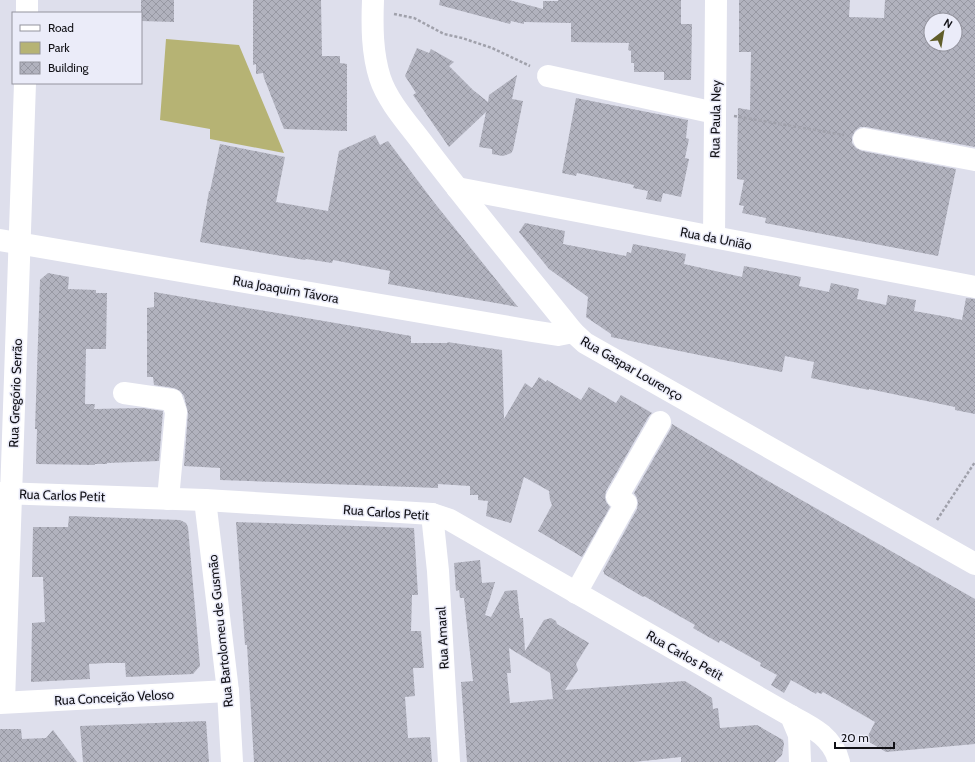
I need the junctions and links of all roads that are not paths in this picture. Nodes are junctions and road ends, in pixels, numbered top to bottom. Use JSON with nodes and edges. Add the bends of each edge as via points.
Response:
{"nodes":[{"id":1,"x":27,"y":0,"type":"edge"},
{"id":2,"x":373,"y":0,"type":"edge"},
{"id":3,"x":716,"y":0,"type":"edge"},
{"id":4,"x":27,"y":12,"type":"edge"},
{"id":5,"x":548,"y":76,"type":"road end"},
{"id":6,"x":25,"y":84,"type":"edge"},
{"id":7,"x":715,"y":112,"type":"junction"},
{"id":8,"x":864,"y":139,"type":"road end"},
{"id":9,"x":975,"y":160,"type":"edge"},
{"id":10,"x":457,"y":188,"type":"junction"},
{"id":11,"x":714,"y":237,"type":"junction"},
{"id":12,"x":10,"y":241,"type":"edge"},
{"id":13,"x":975,"y":287,"type":"edge"},
{"id":14,"x":572,"y":332,"type":"junction"},
{"id":15,"x":124,"y":393,"type":"dead end"},
{"id":16,"x":660,"y":422,"type":"dead end"},
{"id":17,"x":6,"y":493,"type":"edge"},
{"id":18,"x":168,"y":499,"type":"junction"},
{"id":19,"x":205,"y":500,"type":"junction"},
{"id":20,"x":432,"y":514,"type":"junction"},
{"id":21,"x":975,"y":564,"type":"edge"},
{"id":22,"x":576,"y":593,"type":"junction"},
{"id":23,"x":228,"y":691,"type":"junction"},
{"id":24,"x":2,"y":702,"type":"edge"},
{"id":25,"x":791,"y":716,"type":"junction"},
{"id":26,"x":232,"y":762,"type":"edge"},
{"id":27,"x":449,"y":762,"type":"edge"},
{"id":28,"x":800,"y":762,"type":"edge"},
{"id":29,"x":839,"y":762,"type":"edge"}],
"edges":[{"from":1,"to":4,"type":"street"},
{"from":2,"to":10,"type":"street","name":"Rua Gaspar Lourenço","via":[[374,49],[380,79],[393,102]]},
{"from":3,"to":7,"type":"street","name":"Rua Paula Ney"},
{"from":5,"to":7,"type":"street"},
{"from":6,"to":12,"type":"street","name":"Rua Gregório Serrão"},
{"from":7,"to":11,"type":"street","name":"Rua Paula Ney"},
{"from":8,"to":9,"type":"street"},
{"from":10,"to":11,"type":"street","name":"Rua da União"},
{"from":10,"to":14,"type":"street","name":"Rua Gaspar Lourenço"},
{"from":11,"to":13,"type":"street","name":"Rua da União"},
{"from":12,"to":14,"type":"street","name":"Rua Joaquim Távora","via":[[558,335]]},
{"from":12,"to":17,"type":"street","name":"Rua Gregório Serrão"},
{"from":14,"to":21,"type":"street","name":"Rua Gaspar Lourenço","via":[[585,343]]},
{"from":15,"to":18,"type":"street","via":[[172,400],[176,412]]},
{"from":16,"to":22,"type":"street","via":[[617,497],[626,503]]},
{"from":17,"to":18,"type":"street","name":"Rua Carlos Petit"},
{"from":17,"to":24,"type":"street","name":"Rua Gregório Serrão"},
{"from":18,"to":19,"type":"street","name":"Rua Carlos Petit"},
{"from":19,"to":20,"type":"street","name":"Rua Carlos Petit"},
{"from":19,"to":23,"type":"street","name":"Rua Bartolomeu de Gusmão"},
{"from":20,"to":22,"type":"street","name":"Rua Carlos Petit","via":[[450,520]]},
{"from":20,"to":27,"type":"street","name":"Rua Amaral","via":[[438,570]]},
{"from":22,"to":25,"type":"street","name":"Rua Carlos Petit"},
{"from":23,"to":24,"type":"street","name":"Rua Conceição Veloso"},
{"from":23,"to":26,"type":"street","name":"Rua Bartolomeu de Gusmão"},
{"from":25,"to":28,"type":"street","via":[[799,735]]},
{"from":25,"to":29,"type":"street","name":"Rua Carlos Petit","via":[[827,739],[837,753]]}]}
